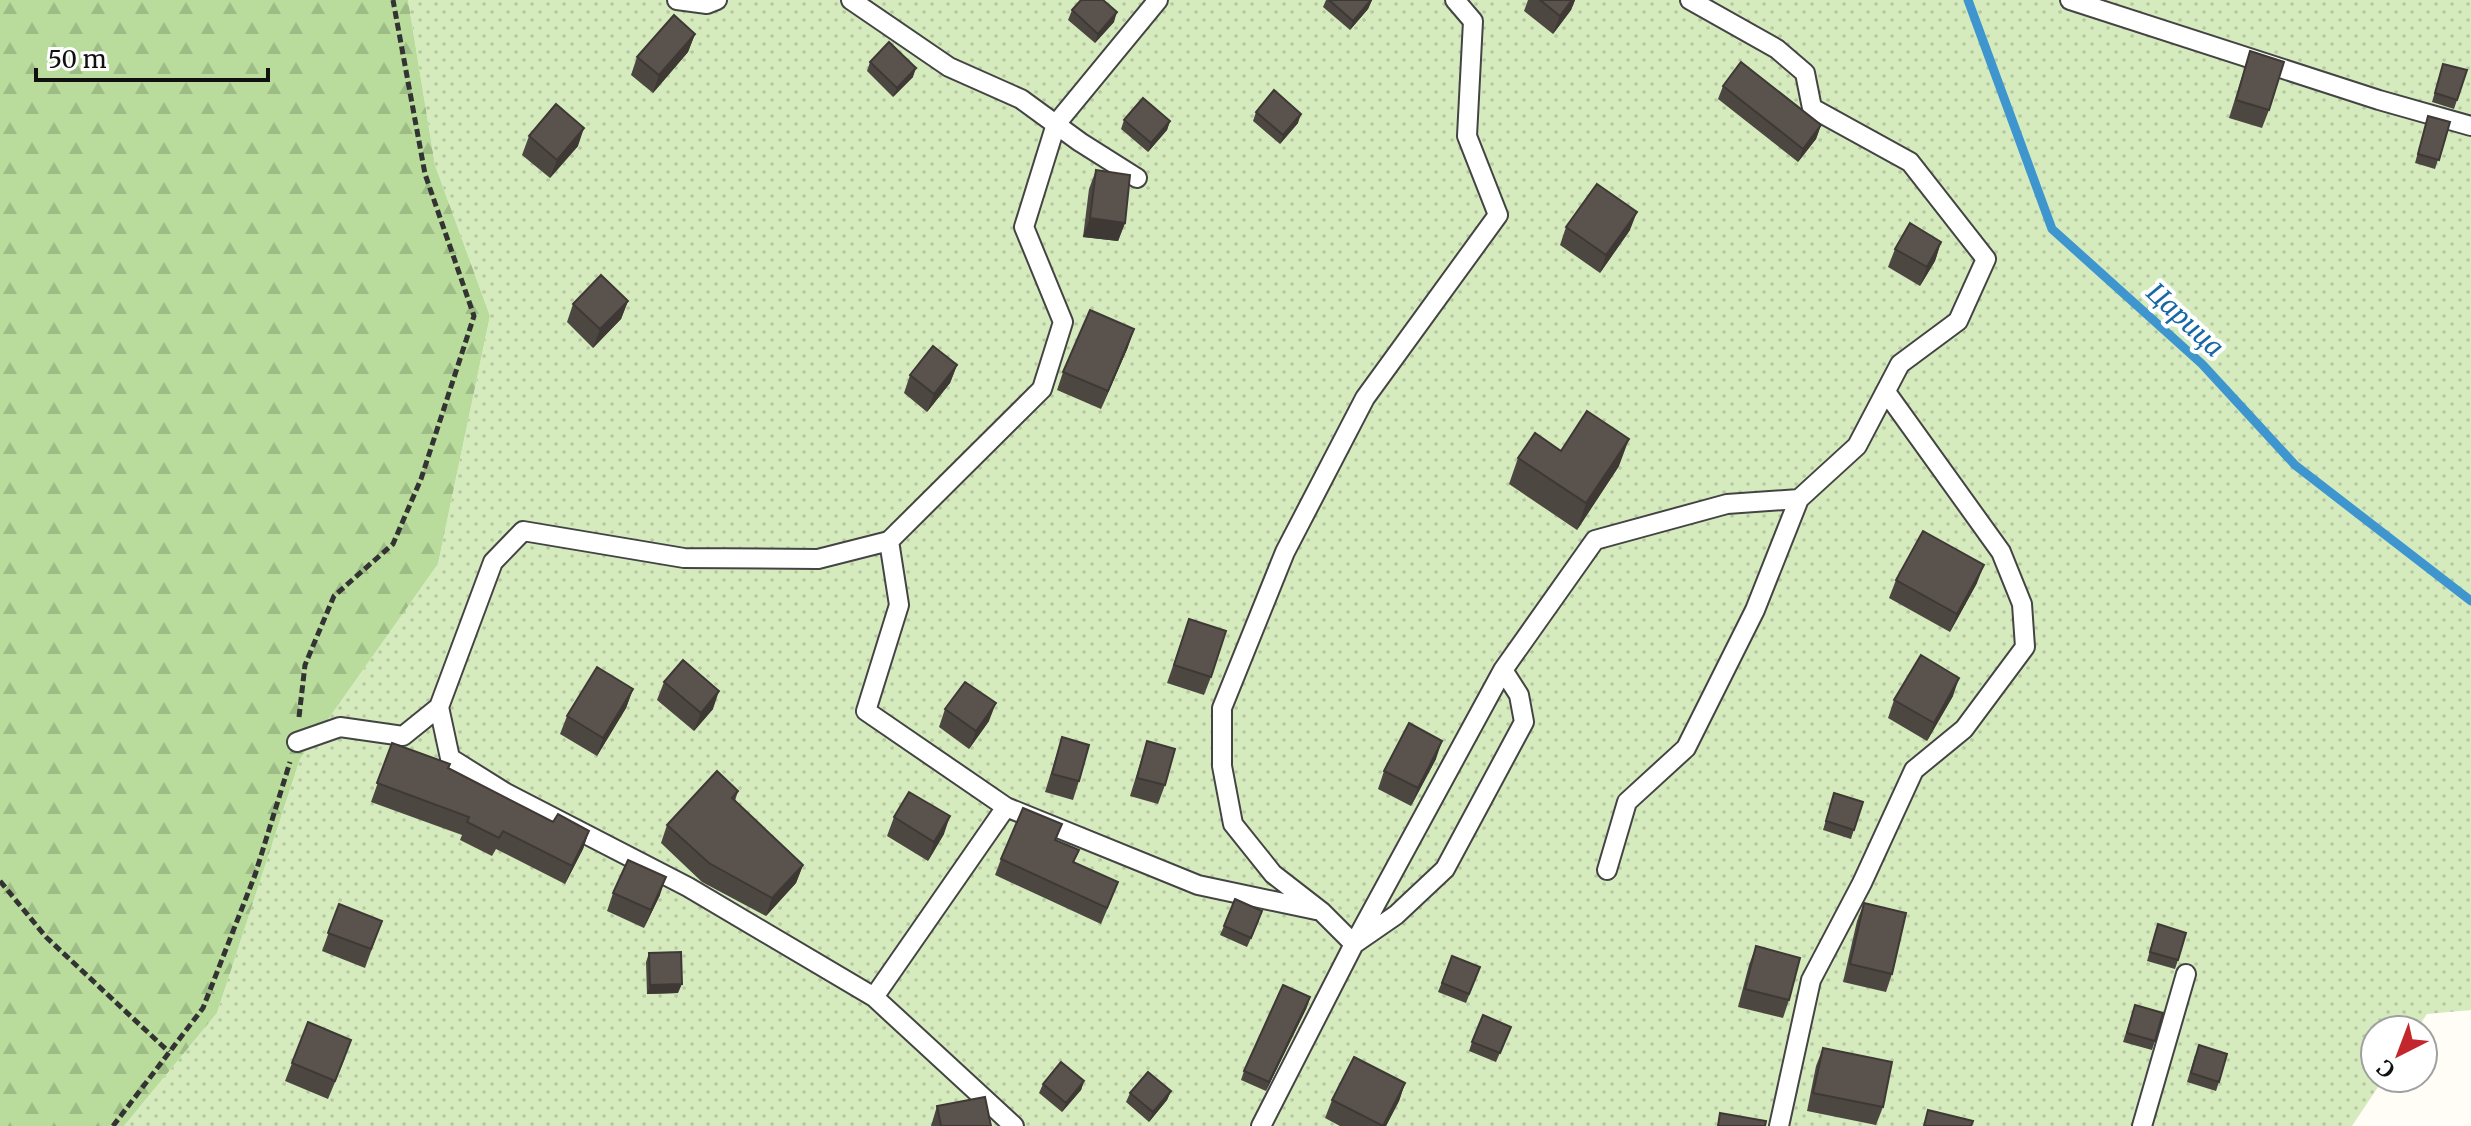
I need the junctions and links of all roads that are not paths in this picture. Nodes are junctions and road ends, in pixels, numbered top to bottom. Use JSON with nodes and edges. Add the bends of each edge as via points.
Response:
{"nodes":[{"id":1,"x":677,"y":0,"type":"edge"},
{"id":2,"x":717,"y":0,"type":"edge"},
{"id":3,"x":851,"y":0,"type":"edge"},
{"id":4,"x":1158,"y":0,"type":"edge"},
{"id":5,"x":1455,"y":0,"type":"edge"},
{"id":6,"x":1690,"y":0,"type":"edge"},
{"id":7,"x":2070,"y":0,"type":"edge"},
{"id":8,"x":1056,"y":124,"type":"junction"},
{"id":9,"x":2471,"y":126,"type":"edge"},
{"id":10,"x":1137,"y":178,"type":"dead end"},
{"id":11,"x":1886,"y":392,"type":"junction"},
{"id":12,"x":1799,"y":499,"type":"junction"},
{"id":13,"x":889,"y":541,"type":"junction"},
{"id":14,"x":1503,"y":670,"type":"junction"},
{"id":15,"x":439,"y":707,"type":"junction"},
{"id":16,"x":297,"y":742,"type":"road end"},
{"id":17,"x":1006,"y":807,"type":"junction"},
{"id":18,"x":1607,"y":870,"type":"dead end"},
{"id":19,"x":1322,"y":912,"type":"junction"},
{"id":20,"x":1354,"y":944,"type":"junction"},
{"id":21,"x":2186,"y":974,"type":"dead end"},
{"id":22,"x":874,"y":997,"type":"junction"},
{"id":23,"x":1014,"y":1126,"type":"edge"},
{"id":24,"x":1261,"y":1126,"type":"edge"},
{"id":25,"x":1779,"y":1126,"type":"edge"},
{"id":26,"x":2142,"y":1126,"type":"edge"}],
"edges":[{"from":1,"to":2,"type":"lane"},
{"from":3,"to":8,"type":"lane","via":[[949,67],[1021,99]]},
{"from":4,"to":8,"type":"lane"},
{"from":5,"to":19,"type":"lane","via":[[1473,21],[1467,136],[1498,215],[1365,398],[1285,552],[1222,708],[1222,766],[1233,824],[1273,874]]},
{"from":6,"to":11,"type":"lane","via":[[1777,49],[1805,73],[1812,108],[1910,162],[1986,259],[1958,321],[1900,364]]},
{"from":7,"to":9,"type":"lane"},
{"from":8,"to":10,"type":"lane"},
{"from":8,"to":13,"type":"lane","via":[[1024,227],[1063,322],[1042,389]]},
{"from":11,"to":12,"type":"lane","via":[[1857,446]]},
{"from":11,"to":25,"type":"lane","via":[[2001,552],[2022,604],[2025,647],[1964,729],[1914,770],[1811,980]]},
{"from":12,"to":14,"type":"lane","via":[[1727,504],[1595,540]]},
{"from":12,"to":18,"type":"lane","via":[[1755,610],[1686,748],[1627,802]]},
{"from":13,"to":15,"type":"lane","via":[[818,559],[684,558],[523,531],[493,562]]},
{"from":13,"to":17,"type":"lane","via":[[899,605],[866,711]]},
{"from":14,"to":20,"type":"lane"},
{"from":14,"to":20,"type":"lane","via":[[1519,695],[1524,722],[1445,869],[1396,915]]},
{"from":15,"to":16,"type":"lane","via":[[403,736],[340,727]]},
{"from":15,"to":22,"type":"lane","via":[[450,758],[506,793],[688,887]]},
{"from":17,"to":19,"type":"lane","via":[[1198,885]]},
{"from":17,"to":22,"type":"lane"},
{"from":19,"to":20,"type":"lane"},
{"from":20,"to":24,"type":"lane"},
{"from":21,"to":26,"type":"lane"},
{"from":22,"to":23,"type":"lane"}]}
